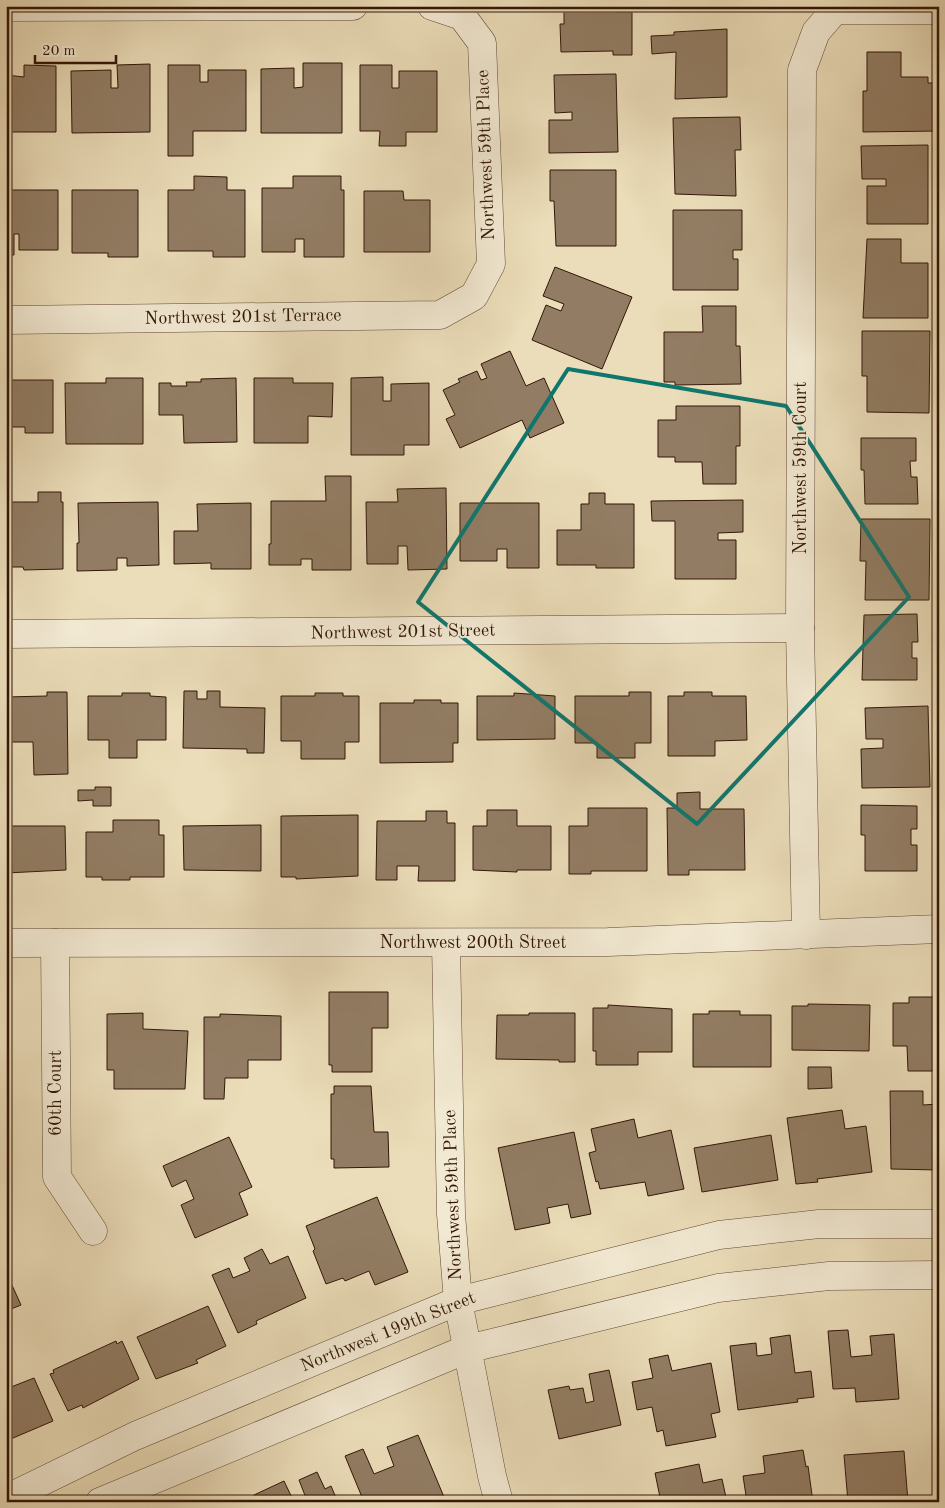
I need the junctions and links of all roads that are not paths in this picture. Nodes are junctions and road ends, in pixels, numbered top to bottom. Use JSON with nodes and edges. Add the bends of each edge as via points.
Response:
{"nodes":[{"id":1,"x":353,"y":6,"type":"edge"},
{"id":2,"x":432,"y":6,"type":"edge"},
{"id":3,"x":6,"y":7,"type":"edge"},
{"id":4,"x":939,"y":10,"type":"edge"},
{"id":5,"x":474,"y":296,"type":"joint"},
{"id":6,"x":6,"y":320,"type":"edge"},
{"id":7,"x":800,"y":628,"type":"junction"},
{"id":8,"x":6,"y":634,"type":"edge"},
{"id":9,"x":939,"y":929,"type":"edge"},
{"id":10,"x":806,"y":935,"type":"junction"},
{"id":11,"x":6,"y":943,"type":"edge"},
{"id":12,"x":55,"y":943,"type":"junction"},
{"id":13,"x":446,"y":943,"type":"junction"},
{"id":14,"x":939,"y":1224,"type":"edge"},
{"id":15,"x":93,"y":1231,"type":"dead end"},
{"id":16,"x":939,"y":1275,"type":"edge"},
{"id":17,"x":458,"y":1301,"type":"junction"},
{"id":18,"x":467,"y":1349,"type":"junction"},
{"id":19,"x":6,"y":1498,"type":"edge"},
{"id":20,"x":100,"y":1502,"type":"edge"},
{"id":21,"x":499,"y":1502,"type":"edge"}],
"edges":[{"from":1,"to":3,"type":"street"},
{"from":2,"to":5,"type":"street","name":"Northwest 59th Place","via":[[462,16],[482,43],[491,264]]},
{"from":4,"to":7,"type":"street","name":"Northwest 59th Court","via":[[835,10],[816,32],[802,70]]},
{"from":5,"to":6,"type":"street","name":"Northwest 201st Terrace","via":[[440,315]]},
{"from":7,"to":8,"type":"street","name":"Northwest 201st Street"},
{"from":7,"to":10,"type":"street","name":"Northwest 59th Court"},
{"from":9,"to":10,"type":"street","name":"Northwest 200th Street"},
{"from":10,"to":13,"type":"street","name":"Northwest 200th Street","via":[[608,942]]},
{"from":11,"to":12,"type":"street","name":"Northwest 200th Street"},
{"from":12,"to":13,"type":"street","name":"Northwest 200th Street"},
{"from":12,"to":15,"type":"street","name":"60th Court","via":[[57,1177]]},
{"from":13,"to":17,"type":"street","name":"Northwest 59th Place","via":[[451,1214]]},
{"from":14,"to":17,"type":"street","name":"Northwest 199th Street","via":[[819,1224],[719,1234]]},
{"from":16,"to":18,"type":"street","via":[[829,1276],[718,1288]]},
{"from":17,"to":18,"type":"street","name":"Northwest 59th Place"},
{"from":17,"to":19,"type":"street","name":"Northwest 199th Street","via":[[135,1436]]},
{"from":18,"to":20,"type":"street"},
{"from":18,"to":21,"type":"street","name":"Northwest 59th Place"}]}
